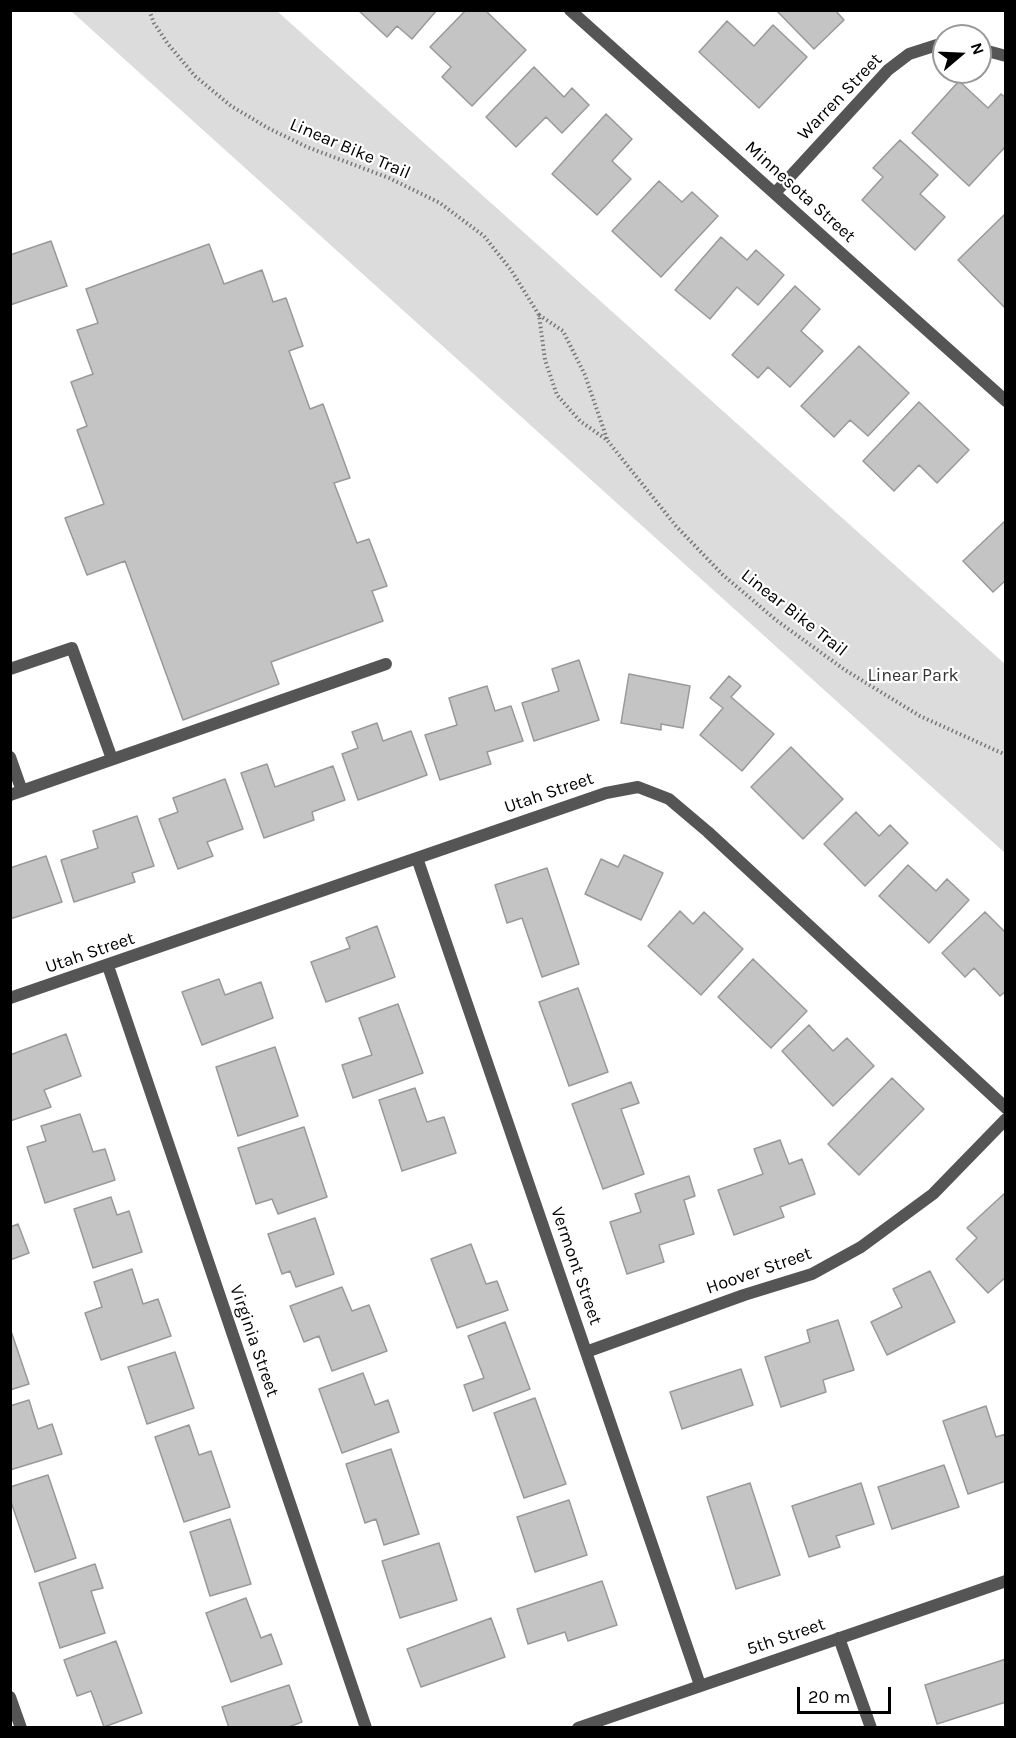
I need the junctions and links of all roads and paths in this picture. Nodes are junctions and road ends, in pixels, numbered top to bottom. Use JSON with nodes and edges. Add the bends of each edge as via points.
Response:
{"nodes":[{"id":1,"x":149,"y":10,"type":"edge"},
{"id":2,"x":570,"y":10,"type":"edge"},
{"id":3,"x":932,"y":47,"type":"edge"},
{"id":4,"x":775,"y":193,"type":"junction"},
{"id":5,"x":538,"y":315,"type":"junction"},
{"id":6,"x":1005,"y":401,"type":"edge"},
{"id":7,"x":607,"y":440,"type":"junction"},
{"id":8,"x":386,"y":664,"type":"dead end"},
{"id":9,"x":10,"y":669,"type":"edge"},
{"id":10,"x":1005,"y":755,"type":"edge"},
{"id":11,"x":10,"y":757,"type":"edge"},
{"id":12,"x":112,"y":759,"type":"junction"},
{"id":13,"x":16,"y":793,"type":"edge"},
{"id":14,"x":417,"y":858,"type":"junction"},
{"id":15,"x":108,"y":966,"type":"junction"},
{"id":16,"x":10,"y":998,"type":"edge"},
{"id":17,"x":1005,"y":1108,"type":"edge"},
{"id":18,"x":1005,"y":1119,"type":"edge"},
{"id":19,"x":586,"y":1352,"type":"junction"},
{"id":20,"x":1005,"y":1581,"type":"edge"},
{"id":21,"x":839,"y":1638,"type":"junction"},
{"id":22,"x":700,"y":1685,"type":"junction"},
{"id":23,"x":10,"y":1697,"type":"edge"},
{"id":24,"x":21,"y":1728,"type":"edge"},
{"id":25,"x":366,"y":1728,"type":"edge"},
{"id":26,"x":578,"y":1728,"type":"edge"},
{"id":27,"x":871,"y":1728,"type":"edge"}],
"edges":[{"from":1,"to":5,"type":"path","name":"Linear Bike Trail","via":[[168,44],[195,76],[231,106],[307,147],[389,178],[440,203],[484,236],[511,270]]},
{"from":2,"to":4,"type":"street","name":"Minnesota Street"},
{"from":3,"to":4,"type":"street","name":"Warren Street","via":[[909,54],[888,70]]},
{"from":4,"to":6,"type":"street","name":"Minnesota Street"},
{"from":5,"to":7,"type":"path","name":"Linear Bike Trail","via":[[563,331],[585,375]]},
{"from":5,"to":7,"type":"path","name":"Linear Bike Trail","via":[[545,360],[557,395],[580,421]]},
{"from":7,"to":10,"type":"path","name":"Linear Bike Trail","via":[[676,526],[723,575],[776,620],[845,670],[920,716]]},
{"from":8,"to":12,"type":"street"},
{"from":9,"to":12,"type":"street","via":[[72,648]]},
{"from":11,"to":13,"type":"street"},
{"from":12,"to":13,"type":"street"},
{"from":14,"to":15,"type":"street","name":"Utah Street"},
{"from":14,"to":17,"type":"street","name":"Utah Street","via":[[606,792],[638,787],[669,799]]},
{"from":14,"to":19,"type":"street","name":"Vermont Street"},
{"from":15,"to":16,"type":"street","name":"Utah Street"},
{"from":15,"to":25,"type":"street","name":"Virginia Street"},
{"from":18,"to":19,"type":"street","name":"Hoover Street","via":[[933,1194],[861,1247],[812,1274],[744,1294]]},
{"from":19,"to":22,"type":"street","name":"Vermont Street"},
{"from":20,"to":21,"type":"street","name":"5th Street"},
{"from":21,"to":22,"type":"street","name":"5th Street"},
{"from":21,"to":27,"type":"street"},
{"from":22,"to":26,"type":"street","name":"5th Street"},
{"from":23,"to":24,"type":"street"}]}
